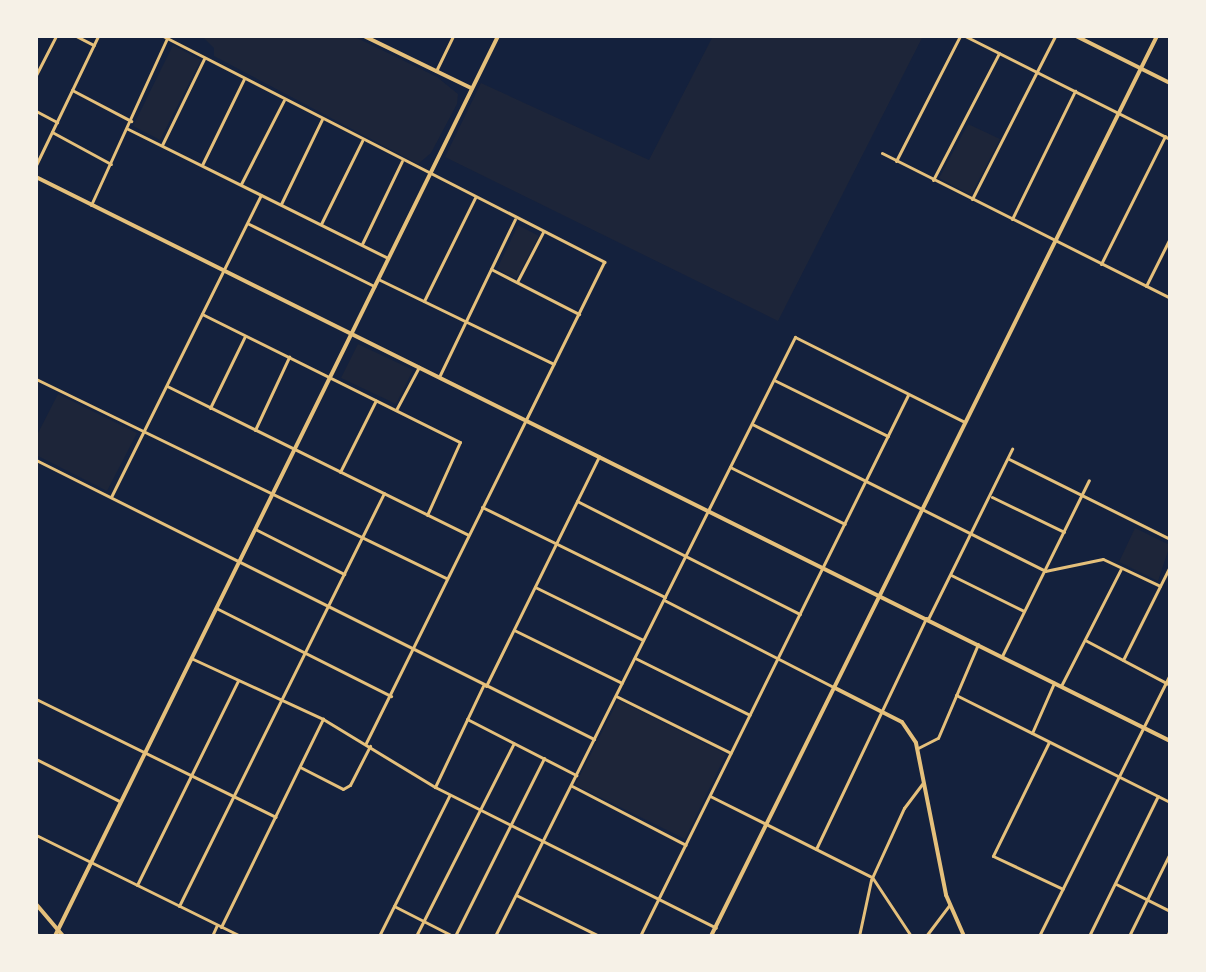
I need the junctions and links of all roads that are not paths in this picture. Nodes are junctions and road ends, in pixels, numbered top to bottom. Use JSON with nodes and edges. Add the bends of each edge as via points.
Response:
{"nodes":[{"id":1,"x":56,"y":36,"type":"edge"},
{"id":2,"x":76,"y":36,"type":"edge"},
{"id":3,"x":98,"y":36,"type":"edge"},
{"id":4,"x":364,"y":36,"type":"edge"},
{"id":5,"x":453,"y":36,"type":"edge"},
{"id":6,"x":498,"y":36,"type":"edge"},
{"id":7,"x":962,"y":36,"type":"edge"},
{"id":8,"x":1055,"y":36,"type":"edge"},
{"id":9,"x":1076,"y":36,"type":"edge"},
{"id":10,"x":1157,"y":36,"type":"edge"},
{"id":11,"x":166,"y":37,"type":"edge"},
{"id":12,"x":94,"y":45,"type":"junction"},
{"id":13,"x":999,"y":53,"type":"junction"},
{"id":14,"x":205,"y":58,"type":"junction"},
{"id":15,"x":1141,"y":69,"type":"junction"},
{"id":16,"x":436,"y":71,"type":"junction"},
{"id":17,"x":1038,"y":72,"type":"junction"},
{"id":18,"x":36,"y":75,"type":"edge"},
{"id":19,"x":244,"y":79,"type":"junction"},
{"id":20,"x":1170,"y":83,"type":"edge"},
{"id":21,"x":471,"y":88,"type":"junction"},
{"id":22,"x":72,"y":90,"type":"junction"},
{"id":23,"x":1075,"y":91,"type":"junction"},
{"id":24,"x":284,"y":100,"type":"junction"},
{"id":25,"x":36,"y":111,"type":"edge"},
{"id":26,"x":1119,"y":113,"type":"junction"},
{"id":27,"x":322,"y":119,"type":"junction"},
{"id":28,"x":131,"y":121,"type":"junction"},
{"id":29,"x":57,"y":122,"type":"junction"},
{"id":30,"x":128,"y":129,"type":"junction"},
{"id":31,"x":52,"y":132,"type":"junction"},
{"id":32,"x":1168,"y":137,"type":"edge"},
{"id":33,"x":362,"y":140,"type":"junction"},
{"id":34,"x":162,"y":145,"type":"junction"},
{"id":35,"x":882,"y":153,"type":"dead end"},
{"id":36,"x":402,"y":161,"type":"junction"},
{"id":37,"x":896,"y":161,"type":"junction"},
{"id":38,"x":111,"y":164,"type":"junction"},
{"id":39,"x":36,"y":165,"type":"edge"},
{"id":40,"x":202,"y":165,"type":"junction"},
{"id":41,"x":429,"y":174,"type":"junction"},
{"id":42,"x":36,"y":177,"type":"edge"},
{"id":43,"x":933,"y":180,"type":"junction"},
{"id":44,"x":241,"y":184,"type":"junction"},
{"id":45,"x":261,"y":195,"type":"junction"},
{"id":46,"x":475,"y":198,"type":"junction"},
{"id":47,"x":972,"y":199,"type":"junction"},
{"id":48,"x":281,"y":204,"type":"junction"},
{"id":49,"x":91,"y":205,"type":"junction"},
{"id":50,"x":515,"y":219,"type":"junction"},
{"id":51,"x":1012,"y":219,"type":"junction"},
{"id":52,"x":248,"y":223,"type":"junction"},
{"id":53,"x":321,"y":224,"type":"junction"},
{"id":54,"x":543,"y":232,"type":"junction"},
{"id":55,"x":1170,"y":238,"type":"edge"},
{"id":56,"x":1055,"y":241,"type":"junction"},
{"id":57,"x":362,"y":244,"type":"junction"},
{"id":58,"x":388,"y":258,"type":"junction"},
{"id":59,"x":1101,"y":264,"type":"junction"},
{"id":60,"x":491,"y":269,"type":"junction"},
{"id":61,"x":223,"y":271,"type":"junction"},
{"id":62,"x":378,"y":279,"type":"junction"},
{"id":63,"x":517,"y":283,"type":"junction"},
{"id":64,"x":374,"y":286,"type":"junction"},
{"id":65,"x":1146,"y":286,"type":"junction"},
{"id":66,"x":1170,"y":298,"type":"edge"},
{"id":67,"x":424,"y":301,"type":"junction"},
{"id":68,"x":202,"y":314,"type":"junction"},
{"id":69,"x":579,"y":314,"type":"junction"},
{"id":70,"x":466,"y":321,"type":"junction"},
{"id":71,"x":246,"y":335,"type":"junction"},
{"id":72,"x":351,"y":335,"type":"junction"},
{"id":73,"x":289,"y":356,"type":"junction"},
{"id":74,"x":554,"y":364,"type":"junction"},
{"id":75,"x":419,"y":367,"type":"junction"},
{"id":76,"x":330,"y":377,"type":"junction"},
{"id":77,"x":439,"y":377,"type":"junction"},
{"id":78,"x":36,"y":379,"type":"edge"},
{"id":79,"x":774,"y":380,"type":"junction"},
{"id":80,"x":167,"y":386,"type":"junction"},
{"id":81,"x":909,"y":394,"type":"junction"},
{"id":82,"x":376,"y":399,"type":"junction"},
{"id":83,"x":210,"y":408,"type":"junction"},
{"id":84,"x":396,"y":410,"type":"junction"},
{"id":85,"x":523,"y":419,"type":"junction"},
{"id":86,"x":966,"y":423,"type":"junction"},
{"id":87,"x":752,"y":424,"type":"junction"},
{"id":88,"x":255,"y":430,"type":"junction"},
{"id":89,"x":144,"y":433,"type":"junction"},
{"id":90,"x":888,"y":436,"type":"junction"},
{"id":91,"x":293,"y":448,"type":"junction"},
{"id":92,"x":1012,"y":449,"type":"dead end"},
{"id":93,"x":599,"y":456,"type":"junction"},
{"id":94,"x":1009,"y":459,"type":"junction"},
{"id":95,"x":36,"y":460,"type":"edge"},
{"id":96,"x":730,"y":467,"type":"junction"},
{"id":97,"x":340,"y":472,"type":"junction"},
{"id":98,"x":1089,"y":480,"type":"dead end"},
{"id":99,"x":866,"y":481,"type":"junction"},
{"id":100,"x":384,"y":493,"type":"junction"},
{"id":101,"x":270,"y":494,"type":"junction"},
{"id":102,"x":1082,"y":495,"type":"junction"},
{"id":103,"x":990,"y":496,"type":"junction"},
{"id":104,"x":111,"y":497,"type":"junction"},
{"id":105,"x":577,"y":501,"type":"junction"},
{"id":106,"x":481,"y":506,"type":"junction"},
{"id":107,"x":924,"y":510,"type":"junction"},
{"id":108,"x":708,"y":511,"type":"junction"},
{"id":109,"x":427,"y":515,"type":"junction"},
{"id":110,"x":845,"y":524,"type":"junction"},
{"id":111,"x":254,"y":529,"type":"junction"},
{"id":112,"x":1064,"y":532,"type":"junction"},
{"id":113,"x":467,"y":534,"type":"junction"},
{"id":114,"x":971,"y":534,"type":"junction"},
{"id":115,"x":361,"y":539,"type":"junction"},
{"id":116,"x":1170,"y":539,"type":"edge"},
{"id":117,"x":556,"y":544,"type":"junction"},
{"id":118,"x":686,"y":556,"type":"junction"},
{"id":119,"x":239,"y":562,"type":"junction"},
{"id":120,"x":1170,"y":566,"type":"edge"},
{"id":121,"x":823,"y":568,"type":"junction"},
{"id":122,"x":1121,"y":568,"type":"junction"},
{"id":123,"x":1045,"y":571,"type":"junction"},
{"id":124,"x":344,"y":574,"type":"junction"},
{"id":125,"x":951,"y":575,"type":"junction"},
{"id":126,"x":446,"y":578,"type":"junction"},
{"id":127,"x":1160,"y":586,"type":"junction"},
{"id":128,"x":535,"y":587,"type":"junction"},
{"id":129,"x":881,"y":596,"type":"junction"},
{"id":130,"x":665,"y":599,"type":"junction"},
{"id":131,"x":328,"y":607,"type":"junction"},
{"id":132,"x":216,"y":608,"type":"junction"},
{"id":133,"x":1024,"y":611,"type":"junction"},
{"id":134,"x":800,"y":614,"type":"junction"},
{"id":135,"x":927,"y":619,"type":"junction"},
{"id":136,"x":514,"y":630,"type":"junction"},
{"id":137,"x":644,"y":640,"type":"junction"},
{"id":138,"x":1085,"y":640,"type":"junction"},
{"id":139,"x":978,"y":644,"type":"junction"},
{"id":140,"x":414,"y":650,"type":"junction"},
{"id":141,"x":305,"y":653,"type":"junction"},
{"id":142,"x":1002,"y":656,"type":"junction"},
{"id":143,"x":191,"y":658,"type":"junction"},
{"id":144,"x":635,"y":658,"type":"junction"},
{"id":145,"x":778,"y":659,"type":"junction"},
{"id":146,"x":1123,"y":660,"type":"junction"},
{"id":147,"x":1170,"y":674,"type":"edge"},
{"id":148,"x":238,"y":681,"type":"junction"},
{"id":149,"x":622,"y":683,"type":"junction"},
{"id":150,"x":1054,"y":683,"type":"junction"},
{"id":151,"x":1168,"y":684,"type":"edge"},
{"id":152,"x":485,"y":685,"type":"junction"},
{"id":153,"x":1061,"y":686,"type":"junction"},
{"id":154,"x":835,"y":688,"type":"junction"},
{"id":155,"x":956,"y":695,"type":"junction"},
{"id":156,"x":391,"y":696,"type":"junction"},
{"id":157,"x":616,"y":696,"type":"junction"},
{"id":158,"x":36,"y":699,"type":"edge"},
{"id":159,"x":280,"y":701,"type":"junction"},
{"id":160,"x":881,"y":711,"type":"junction"},
{"id":161,"x":750,"y":715,"type":"junction"},
{"id":162,"x":323,"y":719,"type":"junction"},
{"id":163,"x":467,"y":719,"type":"junction"},
{"id":164,"x":1143,"y":727,"type":"junction"},
{"id":165,"x":1032,"y":733,"type":"junction"},
{"id":166,"x":594,"y":739,"type":"junction"},
{"id":167,"x":1170,"y":741,"type":"edge"},
{"id":168,"x":1049,"y":742,"type":"junction"},
{"id":169,"x":514,"y":743,"type":"junction"},
{"id":170,"x":368,"y":744,"type":"junction"},
{"id":171,"x":917,"y":748,"type":"junction"},
{"id":172,"x":731,"y":753,"type":"junction"},
{"id":173,"x":143,"y":754,"type":"junction"},
{"id":174,"x":544,"y":758,"type":"junction"},
{"id":175,"x":36,"y":759,"type":"edge"},
{"id":176,"x":300,"y":767,"type":"junction"},
{"id":177,"x":576,"y":775,"type":"junction"},
{"id":178,"x":1119,"y":776,"type":"junction"},
{"id":179,"x":191,"y":778,"type":"junction"},
{"id":180,"x":924,"y":782,"type":"junction"},
{"id":181,"x":571,"y":786,"type":"junction"},
{"id":182,"x":435,"y":787,"type":"junction"},
{"id":183,"x":449,"y":795,"type":"junction"},
{"id":184,"x":710,"y":796,"type":"junction"},
{"id":185,"x":1158,"y":796,"type":"junction"},
{"id":186,"x":232,"y":798,"type":"junction"},
{"id":187,"x":119,"y":801,"type":"junction"},
{"id":188,"x":1170,"y":802,"type":"edge"},
{"id":189,"x":479,"y":810,"type":"junction"},
{"id":190,"x":276,"y":817,"type":"junction"},
{"id":191,"x":510,"y":825,"type":"junction"},
{"id":192,"x":767,"y":826,"type":"junction"},
{"id":193,"x":36,"y":835,"type":"edge"},
{"id":194,"x":543,"y":842,"type":"junction"},
{"id":195,"x":686,"y":845,"type":"junction"},
{"id":196,"x":816,"y":849,"type":"junction"},
{"id":197,"x":1170,"y":853,"type":"edge"},
{"id":198,"x":90,"y":862,"type":"junction"},
{"id":199,"x":872,"y":877,"type":"junction"},
{"id":200,"x":1115,"y":884,"type":"junction"},
{"id":201,"x":137,"y":885,"type":"junction"},
{"id":202,"x":1063,"y":889,"type":"junction"},
{"id":203,"x":515,"y":894,"type":"junction"},
{"id":204,"x":658,"y":899,"type":"junction"},
{"id":205,"x":1147,"y":899,"type":"junction"},
{"id":206,"x":36,"y":904,"type":"edge"},
{"id":207,"x":949,"y":905,"type":"junction"},
{"id":208,"x":179,"y":906,"type":"junction"},
{"id":209,"x":394,"y":906,"type":"junction"},
{"id":210,"x":1170,"y":911,"type":"edge"},
{"id":211,"x":423,"y":921,"type":"junction"},
{"id":212,"x":219,"y":926,"type":"junction"},
{"id":213,"x":716,"y":928,"type":"junction"},
{"id":214,"x":58,"y":930,"type":"junction"},
{"id":215,"x":1170,"y":930,"type":"edge"},
{"id":216,"x":55,"y":936,"type":"edge"},
{"id":217,"x":63,"y":936,"type":"edge"},
{"id":218,"x":212,"y":936,"type":"edge"},
{"id":219,"x":240,"y":936,"type":"edge"},
{"id":220,"x":379,"y":936,"type":"edge"},
{"id":221,"x":416,"y":936,"type":"edge"},
{"id":222,"x":454,"y":936,"type":"edge"},
{"id":223,"x":495,"y":936,"type":"edge"},
{"id":224,"x":599,"y":936,"type":"edge"},
{"id":225,"x":640,"y":936,"type":"edge"},
{"id":226,"x":711,"y":936,"type":"edge"},
{"id":227,"x":859,"y":936,"type":"edge"},
{"id":228,"x":911,"y":936,"type":"edge"},
{"id":229,"x":926,"y":936,"type":"edge"},
{"id":230,"x":964,"y":936,"type":"edge"},
{"id":231,"x":1039,"y":936,"type":"edge"},
{"id":232,"x":1089,"y":936,"type":"edge"},
{"id":233,"x":1129,"y":936,"type":"edge"},
{"id":234,"x":1167,"y":936,"type":"edge"}],
"edges":[{"from":1,"to":18,"type":"street"},
{"from":2,"to":12,"type":"street"},
{"from":3,"to":12,"type":"street"},
{"from":4,"to":16,"type":"street"},
{"from":5,"to":16,"type":"street"},
{"from":6,"to":21,"type":"street"},
{"from":7,"to":13,"type":"street"},
{"from":7,"to":37,"type":"street"},
{"from":8,"to":17,"type":"street"},
{"from":9,"to":15,"type":"street"},
{"from":10,"to":15,"type":"street"},
{"from":11,"to":14,"type":"street"},
{"from":11,"to":28,"type":"street"},
{"from":12,"to":22,"type":"street"},
{"from":13,"to":17,"type":"street"},
{"from":13,"to":43,"type":"street"},
{"from":14,"to":19,"type":"street"},
{"from":14,"to":34,"type":"street"},
{"from":15,"to":20,"type":"street"},
{"from":15,"to":26,"type":"street"},
{"from":16,"to":21,"type":"street"},
{"from":17,"to":23,"type":"street"},
{"from":17,"to":47,"type":"street"},
{"from":19,"to":24,"type":"street"},
{"from":19,"to":40,"type":"street"},
{"from":21,"to":41,"type":"street"},
{"from":22,"to":28,"type":"street"},
{"from":22,"to":29,"type":"street"},
{"from":23,"to":26,"type":"street"},
{"from":23,"to":51,"type":"street"},
{"from":24,"to":27,"type":"street"},
{"from":24,"to":44,"type":"street"},
{"from":25,"to":29,"type":"street"},
{"from":26,"to":32,"type":"street"},
{"from":26,"to":56,"type":"street"},
{"from":27,"to":33,"type":"street"},
{"from":27,"to":48,"type":"street"},
{"from":28,"to":30,"type":"street"},
{"from":29,"to":31,"type":"street"},
{"from":30,"to":34,"type":"street"},
{"from":30,"to":38,"type":"street"},
{"from":31,"to":38,"type":"street"},
{"from":31,"to":39,"type":"street"},
{"from":32,"to":59,"type":"street"},
{"from":33,"to":36,"type":"street"},
{"from":33,"to":53,"type":"street"},
{"from":34,"to":40,"type":"street"},
{"from":35,"to":37,"type":"street"},
{"from":36,"to":41,"type":"street"},
{"from":36,"to":57,"type":"street"},
{"from":37,"to":43,"type":"street"},
{"from":38,"to":49,"type":"street"},
{"from":40,"to":44,"type":"street"},
{"from":41,"to":46,"type":"street"},
{"from":41,"to":58,"type":"street"},
{"from":42,"to":49,"type":"street"},
{"from":43,"to":47,"type":"street"},
{"from":44,"to":45,"type":"street"},
{"from":45,"to":48,"type":"street"},
{"from":45,"to":52,"type":"street"},
{"from":46,"to":50,"type":"street"},
{"from":46,"to":67,"type":"street"},
{"from":47,"to":51,"type":"street"},
{"from":48,"to":53,"type":"street"},
{"from":49,"to":61,"type":"street"},
{"from":50,"to":54,"type":"street"},
{"from":50,"to":60,"type":"street"},
{"from":51,"to":56,"type":"street"},
{"from":52,"to":61,"type":"street"},
{"from":52,"to":64,"type":"street"},
{"from":53,"to":57,"type":"street"},
{"from":54,"to":63,"type":"street"},
{"from":54,"to":69,"type":"street","via":[[604,262]]},
{"from":55,"to":65,"type":"street"},
{"from":56,"to":59,"type":"street"},
{"from":56,"to":86,"type":"street"},
{"from":57,"to":58,"type":"street"},
{"from":58,"to":62,"type":"street"},
{"from":59,"to":65,"type":"street"},
{"from":60,"to":63,"type":"street"},
{"from":60,"to":70,"type":"street"},
{"from":61,"to":68,"type":"street"},
{"from":61,"to":72,"type":"street"},
{"from":62,"to":64,"type":"street"},
{"from":62,"to":67,"type":"street"},
{"from":63,"to":69,"type":"street"},
{"from":64,"to":72,"type":"street"},
{"from":65,"to":66,"type":"street"},
{"from":67,"to":70,"type":"street"},
{"from":68,"to":71,"type":"street"},
{"from":68,"to":80,"type":"street"},
{"from":69,"to":74,"type":"street"},
{"from":70,"to":74,"type":"street"},
{"from":70,"to":77,"type":"street"},
{"from":71,"to":73,"type":"street"},
{"from":71,"to":83,"type":"street"},
{"from":72,"to":75,"type":"street"},
{"from":72,"to":76,"type":"street"},
{"from":73,"to":76,"type":"street"},
{"from":73,"to":88,"type":"street"},
{"from":74,"to":85,"type":"street"},
{"from":75,"to":77,"type":"street"},
{"from":75,"to":84,"type":"street"},
{"from":76,"to":82,"type":"street"},
{"from":76,"to":91,"type":"street"},
{"from":77,"to":85,"type":"street"},
{"from":78,"to":89,"type":"street"},
{"from":79,"to":81,"type":"street","via":[[795,337]]},
{"from":79,"to":87,"type":"street"},
{"from":79,"to":90,"type":"street"},
{"from":80,"to":83,"type":"street"},
{"from":80,"to":89,"type":"street"},
{"from":81,"to":86,"type":"street"},
{"from":81,"to":90,"type":"street"},
{"from":82,"to":84,"type":"street"},
{"from":82,"to":97,"type":"street"},
{"from":83,"to":88,"type":"street"},
{"from":84,"to":109,"type":"street","via":[[460,442]]},
{"from":85,"to":93,"type":"street"},
{"from":85,"to":106,"type":"street"},
{"from":86,"to":107,"type":"street"},
{"from":87,"to":96,"type":"street"},
{"from":87,"to":99,"type":"street"},
{"from":88,"to":91,"type":"street"},
{"from":89,"to":101,"type":"street"},
{"from":89,"to":104,"type":"street"},
{"from":90,"to":99,"type":"street"},
{"from":91,"to":97,"type":"street"},
{"from":91,"to":101,"type":"street"},
{"from":92,"to":94,"type":"street"},
{"from":93,"to":105,"type":"street"},
{"from":93,"to":108,"type":"street"},
{"from":94,"to":102,"type":"street"},
{"from":94,"to":103,"type":"street"},
{"from":95,"to":104,"type":"street"},
{"from":96,"to":108,"type":"street"},
{"from":96,"to":110,"type":"street"},
{"from":97,"to":100,"type":"street"},
{"from":98,"to":102,"type":"street"},
{"from":99,"to":107,"type":"street"},
{"from":99,"to":110,"type":"street"},
{"from":100,"to":109,"type":"street"},
{"from":100,"to":115,"type":"street"},
{"from":101,"to":111,"type":"street"},
{"from":101,"to":115,"type":"street"},
{"from":102,"to":112,"type":"street"},
{"from":102,"to":116,"type":"street"},
{"from":103,"to":112,"type":"street"},
{"from":103,"to":114,"type":"street"},
{"from":104,"to":119,"type":"street"},
{"from":105,"to":117,"type":"street"},
{"from":105,"to":118,"type":"street"},
{"from":106,"to":113,"type":"street"},
{"from":106,"to":117,"type":"street"},
{"from":107,"to":114,"type":"street"},
{"from":107,"to":129,"type":"street"},
{"from":108,"to":118,"type":"street"},
{"from":108,"to":121,"type":"street"},
{"from":109,"to":113,"type":"street"},
{"from":110,"to":121,"type":"street"},
{"from":111,"to":119,"type":"street"},
{"from":111,"to":124,"type":"street"},
{"from":112,"to":123,"type":"street"},
{"from":113,"to":126,"type":"street"},
{"from":114,"to":123,"type":"street"},
{"from":114,"to":125,"type":"street"},
{"from":115,"to":124,"type":"street"},
{"from":115,"to":126,"type":"street"},
{"from":117,"to":128,"type":"street"},
{"from":117,"to":130,"type":"street"},
{"from":118,"to":130,"type":"street"},
{"from":118,"to":134,"type":"street"},
{"from":119,"to":131,"type":"street"},
{"from":119,"to":132,"type":"street"},
{"from":120,"to":127,"type":"street"},
{"from":121,"to":129,"type":"street"},
{"from":121,"to":134,"type":"street"},
{"from":122,"to":123,"type":"street","via":[[1103,559]]},
{"from":122,"to":127,"type":"street"},
{"from":122,"to":138,"type":"street"},
{"from":123,"to":133,"type":"street"},
{"from":124,"to":131,"type":"street"},
{"from":125,"to":133,"type":"street"},
{"from":125,"to":135,"type":"street"},
{"from":126,"to":140,"type":"street"},
{"from":127,"to":146,"type":"street"},
{"from":128,"to":136,"type":"street"},
{"from":128,"to":137,"type":"street"},
{"from":129,"to":135,"type":"street"},
{"from":129,"to":154,"type":"street"},
{"from":130,"to":137,"type":"street"},
{"from":130,"to":145,"type":"street"},
{"from":131,"to":140,"type":"street"},
{"from":131,"to":141,"type":"street"},
{"from":132,"to":141,"type":"street"},
{"from":132,"to":143,"type":"street"},
{"from":133,"to":142,"type":"street"},
{"from":134,"to":145,"type":"street"},
{"from":135,"to":139,"type":"street"},
{"from":135,"to":160,"type":"street"},
{"from":136,"to":149,"type":"street"},
{"from":136,"to":152,"type":"street"},
{"from":137,"to":144,"type":"street"},
{"from":138,"to":146,"type":"street"},
{"from":138,"to":153,"type":"street"},
{"from":139,"to":142,"type":"street"},
{"from":139,"to":155,"type":"street"},
{"from":140,"to":152,"type":"street"},
{"from":140,"to":156,"type":"street"},
{"from":141,"to":156,"type":"street"},
{"from":141,"to":159,"type":"street"},
{"from":142,"to":150,"type":"street"},
{"from":143,"to":148,"type":"street"},
{"from":143,"to":173,"type":"street"},
{"from":144,"to":149,"type":"street"},
{"from":144,"to":161,"type":"street"},
{"from":145,"to":154,"type":"street"},
{"from":145,"to":161,"type":"street"},
{"from":146,"to":151,"type":"street"},
{"from":147,"to":151,"type":"street"},
{"from":148,"to":159,"type":"street"},
{"from":148,"to":179,"type":"street"},
{"from":149,"to":157,"type":"street"},
{"from":150,"to":153,"type":"street"},
{"from":150,"to":165,"type":"street"},
{"from":151,"to":164,"type":"street"},
{"from":152,"to":163,"type":"street"},
{"from":152,"to":166,"type":"street"},
{"from":153,"to":164,"type":"street"},
{"from":154,"to":160,"type":"street"},
{"from":154,"to":192,"type":"street"},
{"from":155,"to":165,"type":"street"},
{"from":155,"to":171,"type":"street","via":[[938,738]]},
{"from":156,"to":170,"type":"street"},
{"from":157,"to":166,"type":"street"},
{"from":157,"to":172,"type":"street"},
{"from":158,"to":173,"type":"street"},
{"from":159,"to":162,"type":"street"},
{"from":159,"to":186,"type":"street"},
{"from":160,"to":171,"type":"street","via":[[902,722]]},
{"from":160,"to":196,"type":"street"},
{"from":161,"to":172,"type":"street"},
{"from":162,"to":170,"type":"street"},
{"from":162,"to":176,"type":"street"},
{"from":163,"to":169,"type":"street"},
{"from":163,"to":182,"type":"street"},
{"from":164,"to":167,"type":"street"},
{"from":164,"to":178,"type":"street"},
{"from":165,"to":168,"type":"street"},
{"from":166,"to":177,"type":"street"},
{"from":168,"to":178,"type":"street"},
{"from":168,"to":202,"type":"street","via":[[993,856]]},
{"from":169,"to":174,"type":"street"},
{"from":169,"to":189,"type":"street"},
{"from":170,"to":176,"type":"street","via":[[350,785],[343,789]]},
{"from":170,"to":182,"type":"street"},
{"from":171,"to":180,"type":"street"},
{"from":172,"to":184,"type":"street"},
{"from":173,"to":179,"type":"street"},
{"from":173,"to":187,"type":"street"},
{"from":174,"to":177,"type":"street"},
{"from":174,"to":191,"type":"street"},
{"from":175,"to":187,"type":"street"},
{"from":176,"to":190,"type":"street"},
{"from":177,"to":181,"type":"street"},
{"from":178,"to":185,"type":"street"},
{"from":178,"to":202,"type":"street"},
{"from":179,"to":186,"type":"street"},
{"from":179,"to":201,"type":"street"},
{"from":180,"to":199,"type":"street","via":[[904,808]]},
{"from":180,"to":207,"type":"street"},
{"from":181,"to":194,"type":"street"},
{"from":181,"to":195,"type":"street"},
{"from":182,"to":183,"type":"street"},
{"from":183,"to":189,"type":"street"},
{"from":183,"to":209,"type":"street"},
{"from":184,"to":192,"type":"street"},
{"from":184,"to":195,"type":"street"},
{"from":185,"to":188,"type":"street"},
{"from":185,"to":200,"type":"street"},
{"from":186,"to":190,"type":"street"},
{"from":186,"to":208,"type":"street"},
{"from":187,"to":198,"type":"street"},
{"from":189,"to":191,"type":"street"},
{"from":189,"to":211,"type":"street"},
{"from":190,"to":212,"type":"street"},
{"from":191,"to":194,"type":"street"},
{"from":191,"to":222,"type":"street"},
{"from":192,"to":196,"type":"street"},
{"from":192,"to":213,"type":"street"},
{"from":193,"to":198,"type":"street"},
{"from":194,"to":203,"type":"street"},
{"from":194,"to":204,"type":"street"},
{"from":195,"to":204,"type":"street"},
{"from":196,"to":199,"type":"street"},
{"from":197,"to":205,"type":"street"},
{"from":198,"to":201,"type":"street"},
{"from":198,"to":214,"type":"street"},
{"from":199,"to":227,"type":"street"},
{"from":199,"to":228,"type":"street"},
{"from":200,"to":205,"type":"street"},
{"from":200,"to":232,"type":"street"},
{"from":201,"to":208,"type":"street"},
{"from":202,"to":231,"type":"street"},
{"from":203,"to":223,"type":"street"},
{"from":203,"to":224,"type":"street"},
{"from":204,"to":213,"type":"street"},
{"from":204,"to":225,"type":"street"},
{"from":205,"to":210,"type":"street"},
{"from":205,"to":233,"type":"street"},
{"from":206,"to":214,"type":"street"},
{"from":207,"to":229,"type":"street"},
{"from":207,"to":230,"type":"street"},
{"from":208,"to":212,"type":"street"},
{"from":209,"to":211,"type":"street"},
{"from":209,"to":220,"type":"street"},
{"from":211,"to":221,"type":"street"},
{"from":211,"to":222,"type":"street"},
{"from":212,"to":218,"type":"street"},
{"from":212,"to":219,"type":"street"},
{"from":213,"to":226,"type":"street"},
{"from":214,"to":216,"type":"street"},
{"from":214,"to":217,"type":"street"},
{"from":215,"to":234,"type":"street"}]}
